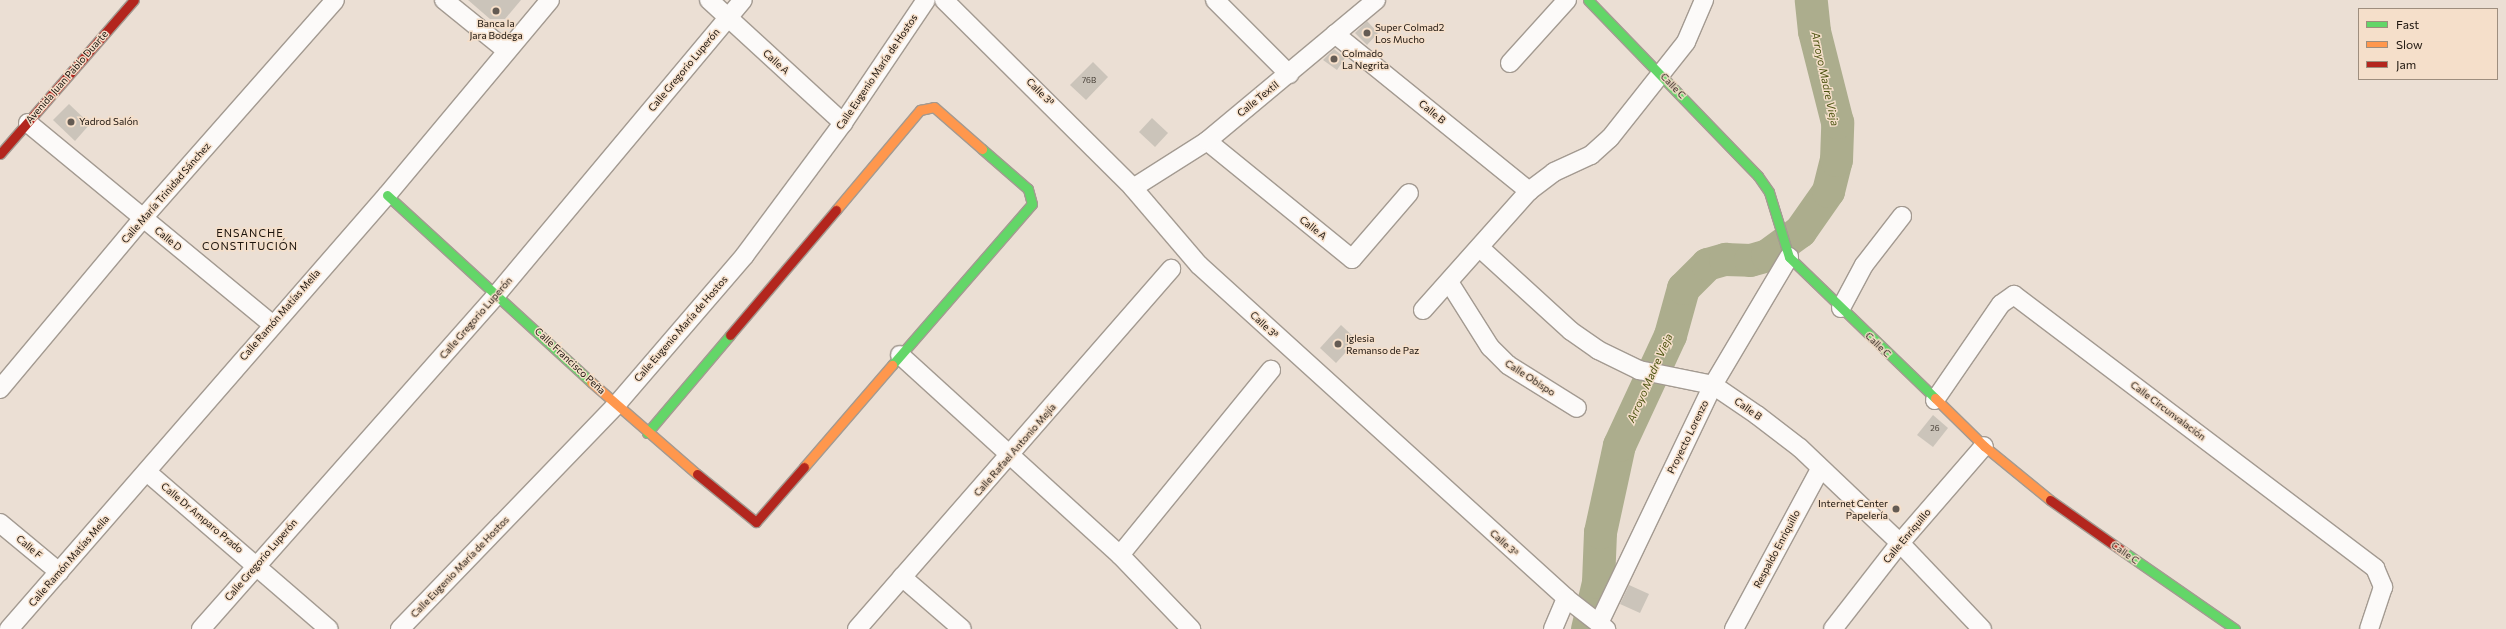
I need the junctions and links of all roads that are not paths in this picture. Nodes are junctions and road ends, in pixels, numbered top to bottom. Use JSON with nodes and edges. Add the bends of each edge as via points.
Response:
{"nodes":[{"id":1,"x":134,"y":0,"type":"edge"},
{"id":2,"x":336,"y":0,"type":"edge"},
{"id":3,"x":444,"y":0,"type":"edge"},
{"id":4,"x":550,"y":0,"type":"edge"},
{"id":5,"x":709,"y":0,"type":"edge"},
{"id":6,"x":743,"y":0,"type":"edge"},
{"id":7,"x":926,"y":0,"type":"edge"},
{"id":8,"x":944,"y":0,"type":"edge"},
{"id":9,"x":1215,"y":0,"type":"edge"},
{"id":10,"x":1376,"y":0,"type":"edge"},
{"id":11,"x":1567,"y":0,"type":"edge"},
{"id":12,"x":1588,"y":0,"type":"edge"},
{"id":13,"x":1704,"y":0,"type":"edge"},
{"id":14,"x":727,"y":18,"type":"junction"},
{"id":15,"x":1335,"y":34,"type":"junction"},
{"id":16,"x":506,"y":50,"type":"junction"},
{"id":17,"x":1510,"y":64,"type":"dead end"},
{"id":18,"x":1289,"y":74,"type":"junction"},
{"id":19,"x":1663,"y":75,"type":"junction"},
{"id":20,"x":28,"y":123,"type":"junction"},
{"id":21,"x":843,"y":123,"type":"junction"},
{"id":22,"x":1207,"y":141,"type":"junction"},
{"id":23,"x":0,"y":154,"type":"edge"},
{"id":24,"x":1133,"y":188,"type":"junction"},
{"id":25,"x":1529,"y":191,"type":"junction"},
{"id":26,"x":1409,"y":193,"type":"dead end"},
{"id":27,"x":387,"y":195,"type":"junction"},
{"id":28,"x":1902,"y":216,"type":"dead end"},
{"id":29,"x":143,"y":218,"type":"junction"},
{"id":30,"x":1480,"y":248,"type":"junction"},
{"id":31,"x":1789,"y":257,"type":"junction"},
{"id":32,"x":1171,"y":269,"type":"dead end"},
{"id":33,"x":1449,"y":282,"type":"junction"},
{"id":34,"x":498,"y":294,"type":"junction"},
{"id":35,"x":1840,"y":308,"type":"junction"},
{"id":36,"x":1423,"y":310,"type":"dead end"},
{"id":37,"x":271,"y":324,"type":"junction"},
{"id":38,"x":900,"y":355,"type":"junction"},
{"id":39,"x":1271,"y":370,"type":"dead end"},
{"id":40,"x":1713,"y":385,"type":"junction"},
{"id":41,"x":0,"y":389,"type":"edge"},
{"id":42,"x":1935,"y":400,"type":"junction"},
{"id":43,"x":617,"y":404,"type":"junction"},
{"id":44,"x":1577,"y":408,"type":"dead end"},
{"id":45,"x":647,"y":433,"type":"junction"},
{"id":46,"x":1984,"y":446,"type":"junction"},
{"id":47,"x":1010,"y":457,"type":"junction"},
{"id":48,"x":1820,"y":469,"type":"junction"},
{"id":49,"x":147,"y":472,"type":"junction"},
{"id":50,"x":0,"y":523,"type":"edge"},
{"id":51,"x":1900,"y":543,"type":"junction"},
{"id":52,"x":1120,"y":555,"type":"junction"},
{"id":53,"x":257,"y":564,"type":"junction"},
{"id":54,"x":58,"y":572,"type":"junction"},
{"id":55,"x":902,"y":577,"type":"junction"},
{"id":56,"x":1570,"y":602,"type":"junction"},
{"id":57,"x":1603,"y":626,"type":"edge"},
{"id":58,"x":9,"y":629,"type":"edge"},
{"id":59,"x":201,"y":629,"type":"edge"},
{"id":60,"x":329,"y":629,"type":"edge"},
{"id":61,"x":400,"y":629,"type":"edge"},
{"id":62,"x":857,"y":629,"type":"edge"},
{"id":63,"x":962,"y":629,"type":"edge"},
{"id":64,"x":1191,"y":629,"type":"edge"},
{"id":65,"x":1553,"y":629,"type":"edge"},
{"id":66,"x":1734,"y":629,"type":"edge"},
{"id":67,"x":1833,"y":629,"type":"edge"},
{"id":68,"x":1982,"y":629,"type":"edge"},
{"id":69,"x":2234,"y":629,"type":"edge"},
{"id":70,"x":2369,"y":629,"type":"edge"}],
"edges":[{"from":1,"to":20,"type":"street","name":"Avenida Juan Pablo Duarte"},
{"from":2,"to":29,"type":"street","name":"Calle María Trinidad Sánchez"},
{"from":3,"to":16,"type":"street"},
{"from":4,"to":16,"type":"street","name":"Calle Ramón Matías Mella"},
{"from":5,"to":14,"type":"street","name":"Calle A"},
{"from":6,"to":14,"type":"street","name":"Calle Gregorio Luperón"},
{"from":7,"to":21,"type":"street","name":"Calle Eugenio María de Hostos"},
{"from":8,"to":24,"type":"street","name":"Calle 3ª"},
{"from":9,"to":18,"type":"street"},
{"from":10,"to":15,"type":"street","name":"Calle Textil"},
{"from":11,"to":17,"type":"street"},
{"from":12,"to":19,"type":"street","name":"Calle C"},
{"from":13,"to":19,"type":"street","via":[[1686,42]]},
{"from":14,"to":21,"type":"street","name":"Calle A"},
{"from":14,"to":34,"type":"street","name":"Calle Gregorio Luperón"},
{"from":15,"to":18,"type":"street","name":"Calle Textil"},
{"from":15,"to":25,"type":"street","name":"Calle B"},
{"from":16,"to":27,"type":"street","name":"Calle Ramón Matías Mella"},
{"from":18,"to":22,"type":"street","name":"Calle Textil"},
{"from":19,"to":25,"type":"street","via":[[1610,138],[1591,155],[1554,172]]},
{"from":19,"to":31,"type":"street","name":"Calle C","via":[[1758,176],[1769,192]]},
{"from":20,"to":23,"type":"street","name":"Avenida Juan Pablo Duarte"},
{"from":20,"to":29,"type":"street","name":"Calle D"},
{"from":21,"to":43,"type":"street","name":"Calle Eugenio María de Hostos","via":[[745,255]]},
{"from":22,"to":24,"type":"street","name":"Calle Textil"},
{"from":22,"to":26,"type":"street","name":"Calle A","via":[[1352,259]]},
{"from":24,"to":56,"type":"street","name":"Calle 3ª","via":[[1199,265]]},
{"from":25,"to":30,"type":"street"},
{"from":27,"to":34,"type":"street","name":"Calle Francisco Peña"},
{"from":27,"to":37,"type":"street","name":"Calle Ramón Matías Mella"},
{"from":28,"to":35,"type":"street","via":[[1864,265]]},
{"from":29,"to":37,"type":"street","name":"Calle D"},
{"from":29,"to":41,"type":"street","name":"Calle María Trinidad Sánchez"},
{"from":30,"to":33,"type":"street"},
{"from":30,"to":40,"type":"street","name":"Calle B","via":[[1571,331],[1639,370],[1663,377]]},
{"from":31,"to":35,"type":"street","name":"Calle C"},
{"from":31,"to":40,"type":"street","name":"Proyecto Lorenzo"},
{"from":32,"to":47,"type":"street","name":"Calle Rafael Antonio Mejía"},
{"from":33,"to":36,"type":"street"},
{"from":33,"to":44,"type":"street","name":"Calle Obispo","via":[[1490,347],[1508,365]]},
{"from":34,"to":43,"type":"street","name":"Calle Francisco Peña"},
{"from":34,"to":53,"type":"street","name":"Calle Gregorio Luperón"},
{"from":35,"to":42,"type":"street","name":"Calle C"},
{"from":37,"to":49,"type":"street","name":"Calle Ramón Matías Mella"},
{"from":38,"to":45,"type":"street","name":"Calle Francisco Peña","via":[[756,522]]},
{"from":38,"to":45,"type":"street","via":[[1032,204],[1028,189],[930,106],[920,110]]},
{"from":38,"to":47,"type":"street"},
{"from":39,"to":52,"type":"street"},
{"from":40,"to":48,"type":"street","name":"Calle B","via":[[1800,448]]},
{"from":40,"to":57,"type":"street","name":"Proyecto Lorenzo"},
{"from":42,"to":46,"type":"street","name":"Calle C"},
{"from":42,"to":70,"type":"street","name":"Calle Circunvalación","via":[[2001,304],[2014,295],[2375,568],[2383,587]]},
{"from":43,"to":45,"type":"street","name":"Calle Francisco Peña"},
{"from":43,"to":61,"type":"street","name":"Calle Eugenio María de Hostos"},
{"from":46,"to":51,"type":"street","name":"Calle Enriquillo"},
{"from":46,"to":69,"type":"street","name":"Calle C","via":[[2062,509]]},
{"from":47,"to":52,"type":"street"},
{"from":47,"to":55,"type":"street","name":"Calle Rafael Antonio Mejía"},
{"from":48,"to":51,"type":"street","name":"Calle B"},
{"from":48,"to":66,"type":"street","name":"Respaldo Enriquillo"},
{"from":49,"to":53,"type":"street","name":"Calle Dr Amparo Prado"},
{"from":49,"to":54,"type":"street","name":"Calle Ramón Matías Mella"},
{"from":50,"to":54,"type":"street","name":"Calle F"},
{"from":51,"to":67,"type":"street","name":"Calle Enriquillo"},
{"from":51,"to":68,"type":"street","name":"Calle B"},
{"from":52,"to":64,"type":"street"},
{"from":53,"to":59,"type":"street","name":"Calle Gregorio Luperón"},
{"from":53,"to":60,"type":"street","name":"Calle Dr Amparo Prado"},
{"from":54,"to":58,"type":"street","name":"Calle Ramón Matías Mella"},
{"from":55,"to":62,"type":"street","name":"Calle Rafael Antonio Mejía"},
{"from":55,"to":63,"type":"street"},
{"from":56,"to":57,"type":"street","name":"Calle 3ª"},
{"from":56,"to":65,"type":"street"}]}
